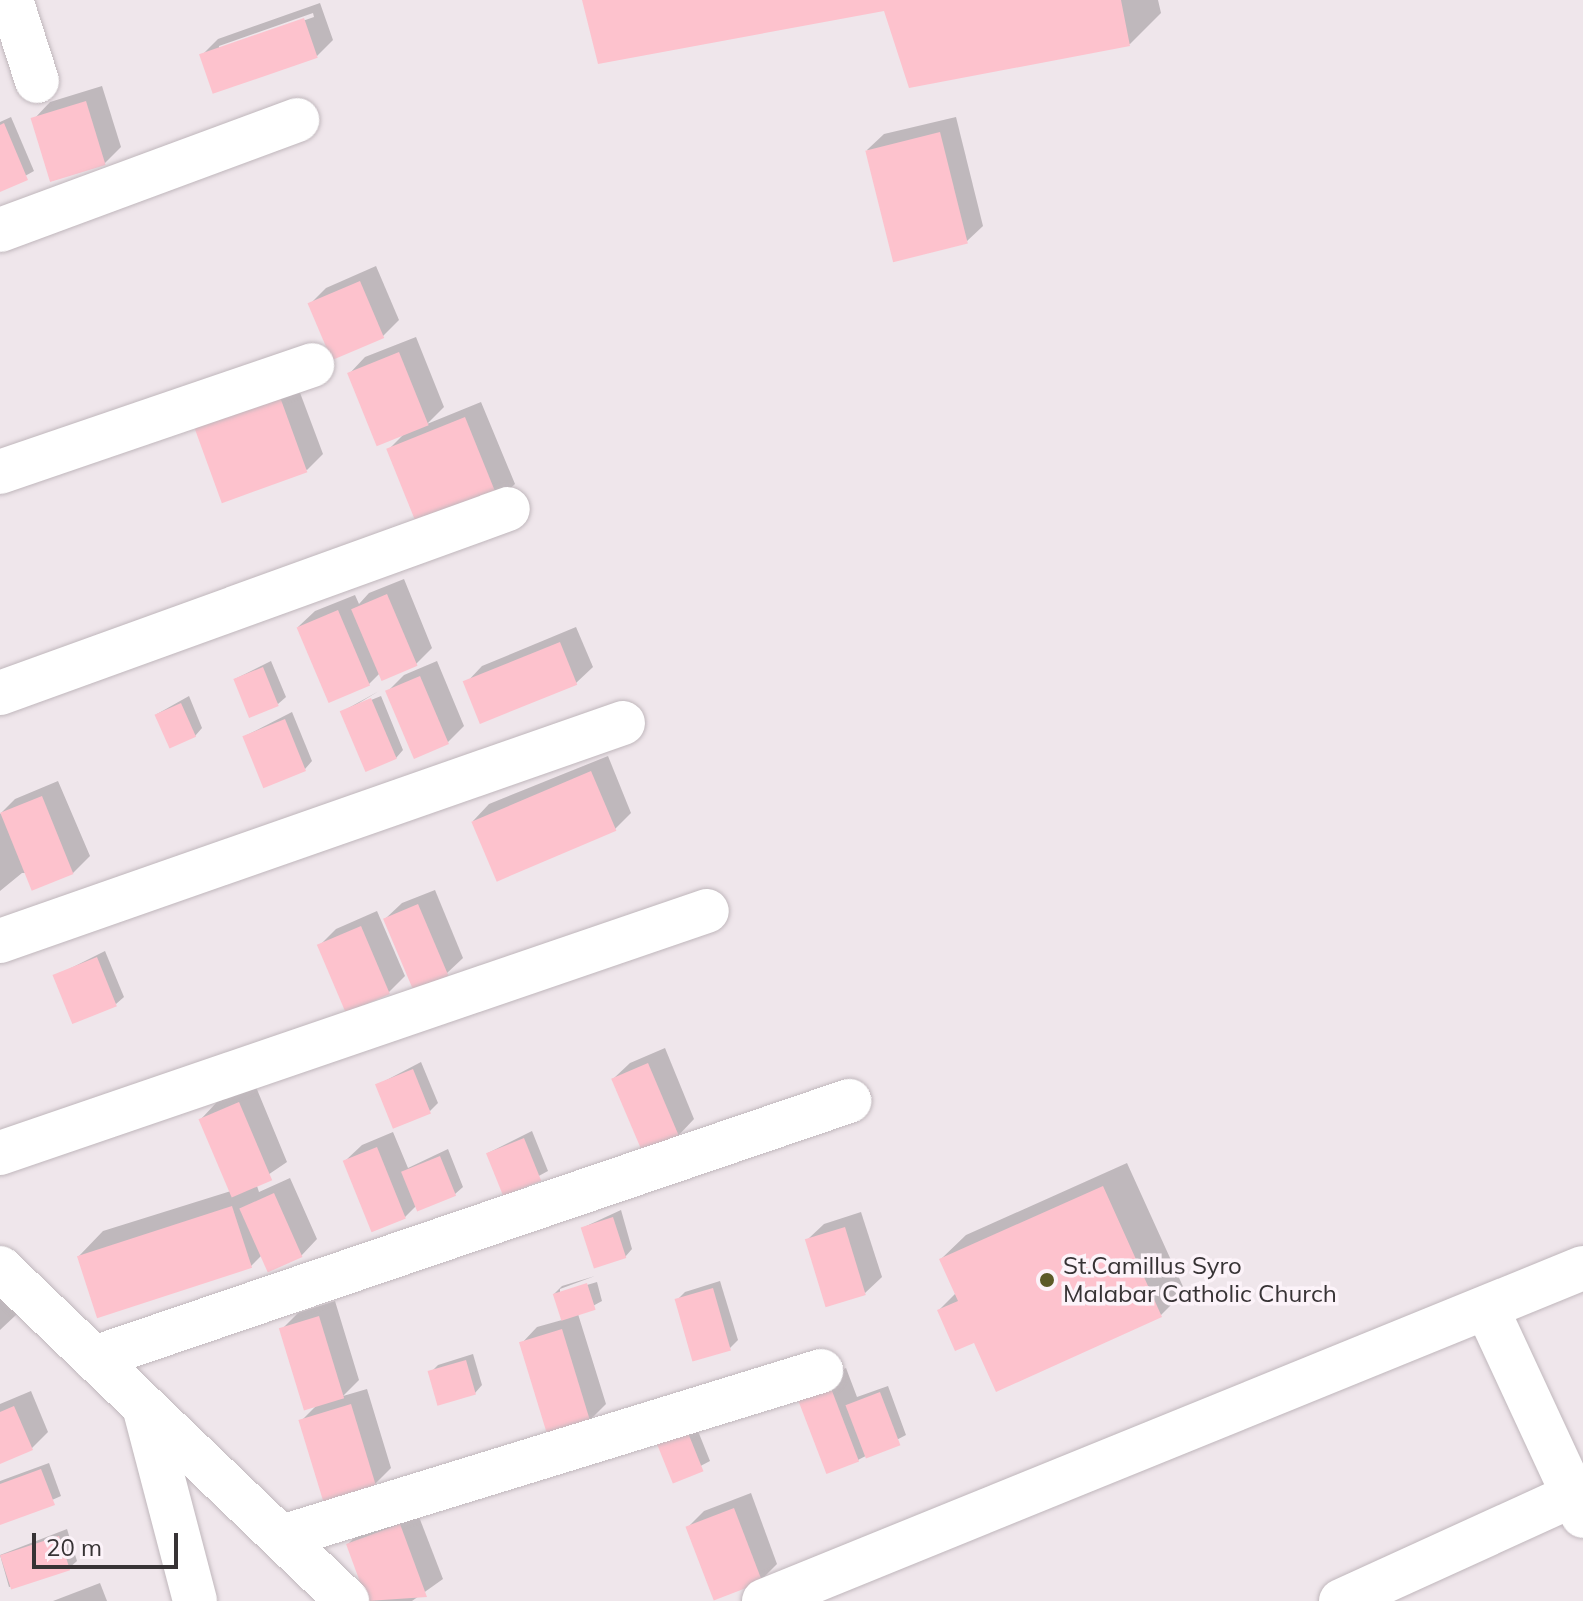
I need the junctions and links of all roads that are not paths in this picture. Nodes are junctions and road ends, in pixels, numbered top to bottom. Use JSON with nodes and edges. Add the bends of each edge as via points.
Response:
{"nodes":[{"id":1,"x":11,"y":0,"type":"edge"},
{"id":2,"x":37,"y":81,"type":"dead end"},
{"id":3,"x":297,"y":120,"type":"dead end"},
{"id":4,"x":0,"y":230,"type":"edge"},
{"id":5,"x":312,"y":365,"type":"dead end"},
{"id":6,"x":0,"y":472,"type":"edge"},
{"id":7,"x":508,"y":509,"type":"dead end"},
{"id":8,"x":0,"y":693,"type":"edge"},
{"id":9,"x":623,"y":723,"type":"dead end"},
{"id":10,"x":707,"y":911,"type":"dead end"},
{"id":11,"x":0,"y":941,"type":"edge"},
{"id":12,"x":849,"y":1101,"type":"dead end"},
{"id":13,"x":0,"y":1153,"type":"edge"},
{"id":14,"x":0,"y":1268,"type":"edge"},
{"id":15,"x":1583,"y":1268,"type":"edge"},
{"id":16,"x":1487,"y":1309,"type":"junction"},
{"id":17,"x":94,"y":1358,"type":"junction"},
{"id":18,"x":821,"y":1371,"type":"dead end"},
{"id":19,"x":145,"y":1410,"type":"junction"},
{"id":20,"x":1578,"y":1505,"type":"edge"},
{"id":21,"x":285,"y":1536,"type":"junction"},
{"id":22,"x":195,"y":1601,"type":"edge"},
{"id":23,"x":347,"y":1601,"type":"edge"},
{"id":24,"x":764,"y":1601,"type":"edge"},
{"id":25,"x":1341,"y":1601,"type":"edge"}],
"edges":[{"from":1,"to":2,"type":"street"},
{"from":3,"to":4,"type":"street"},
{"from":5,"to":6,"type":"street"},
{"from":7,"to":8,"type":"street"},
{"from":9,"to":11,"type":"street"},
{"from":10,"to":13,"type":"street"},
{"from":12,"to":17,"type":"street"},
{"from":14,"to":17,"type":"street"},
{"from":15,"to":16,"type":"street"},
{"from":16,"to":20,"type":"street"},
{"from":16,"to":24,"type":"street"},
{"from":17,"to":19,"type":"street"},
{"from":18,"to":21,"type":"street"},
{"from":19,"to":21,"type":"street"},
{"from":19,"to":22,"type":"street"},
{"from":20,"to":25,"type":"street"},
{"from":21,"to":23,"type":"street"}]}
